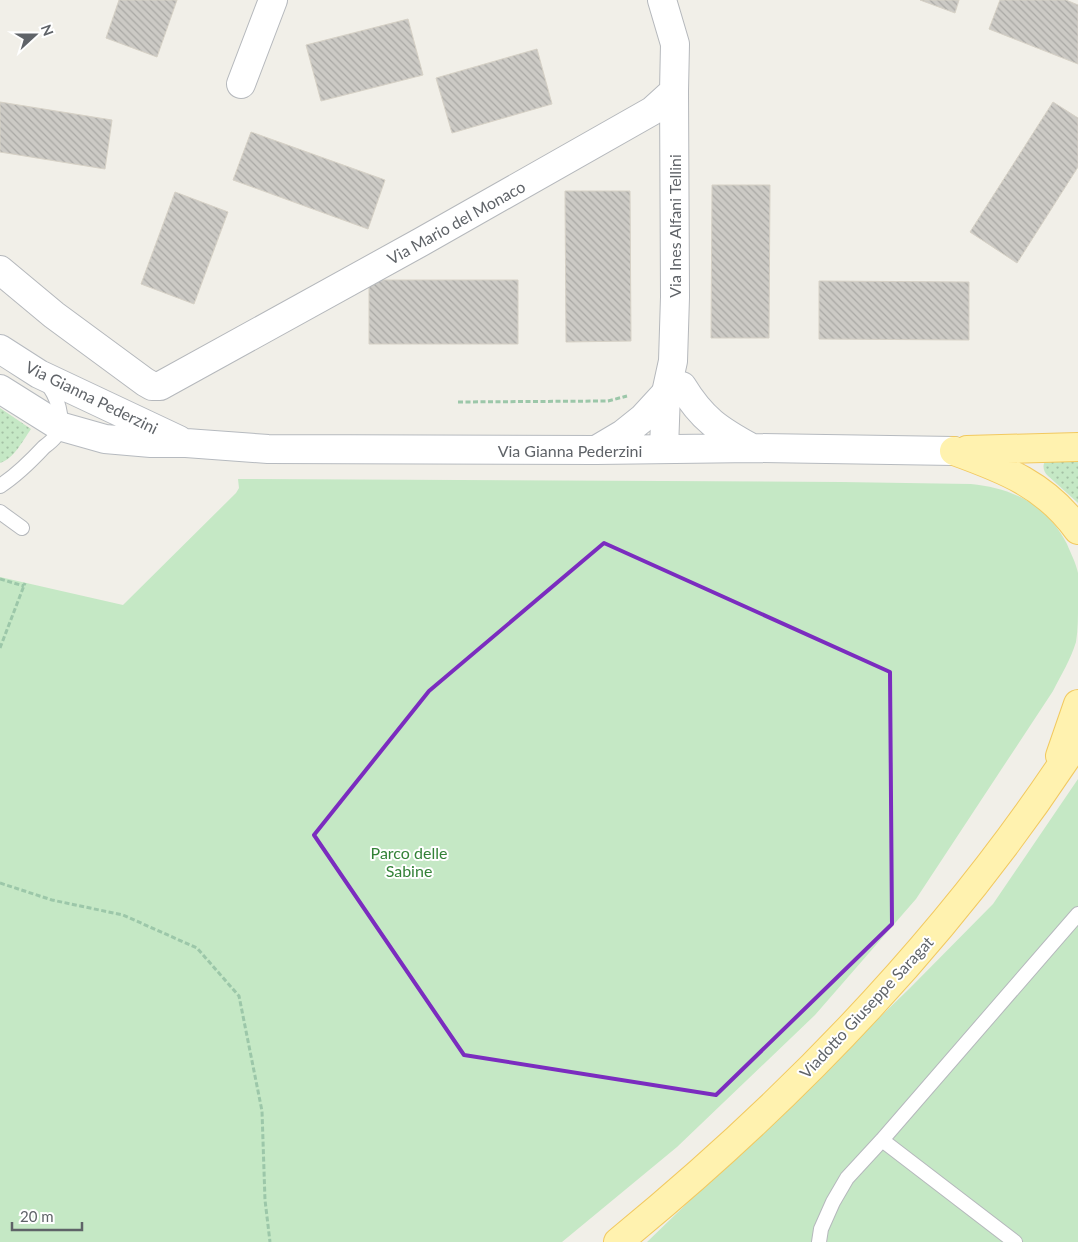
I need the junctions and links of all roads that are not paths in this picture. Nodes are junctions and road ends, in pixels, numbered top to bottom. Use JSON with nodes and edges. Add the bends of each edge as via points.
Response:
{"nodes":[{"id":1,"x":273,"y":0,"type":"edge"},
{"id":2,"x":662,"y":0,"type":"edge"},
{"id":3,"x":241,"y":84,"type":"dead end"},
{"id":4,"x":674,"y":91,"type":"junction"},
{"id":5,"x":0,"y":270,"type":"edge"},
{"id":6,"x":0,"y":349,"type":"edge"},
{"id":7,"x":39,"y":374,"type":"junction"},
{"id":8,"x":0,"y":389,"type":"edge"},
{"id":9,"x":674,"y":390,"type":"junction"},
{"id":10,"x":58,"y":426,"type":"junction"},
{"id":11,"x":186,"y":443,"type":"junction"},
{"id":12,"x":1078,"y":447,"type":"edge"},
{"id":13,"x":754,"y":448,"type":"junction"},
{"id":14,"x":673,"y":449,"type":"junction"},
{"id":15,"x":596,"y":450,"type":"junction"},
{"id":16,"x":954,"y":451,"type":"junction"},
{"id":17,"x":0,"y":486,"type":"edge"},
{"id":18,"x":0,"y":513,"type":"edge"},
{"id":19,"x":22,"y":528,"type":"dead end"},
{"id":20,"x":1078,"y":530,"type":"edge"},
{"id":21,"x":1078,"y":704,"type":"edge"},
{"id":22,"x":1068,"y":762,"type":"edge"},
{"id":23,"x":1078,"y":914,"type":"edge"},
{"id":24,"x":882,"y":1140,"type":"junction"},
{"id":25,"x":618,"y":1242,"type":"edge"},
{"id":26,"x":818,"y":1242,"type":"edge"},
{"id":27,"x":1016,"y":1242,"type":"edge"}],
"edges":[{"from":1,"to":3,"type":"street"},
{"from":2,"to":4,"type":"street","via":[[675,44]]},
{"from":4,"to":5,"type":"street","name":"Via Mario del Monaco","via":[[652,111],[160,386],[152,386],[54,315]]},
{"from":4,"to":9,"type":"street","name":"Via Ines Alfani Tellini"},
{"from":6,"to":7,"type":"street","name":"Via Gianna Pederzini"},
{"from":7,"to":10,"type":"lane","via":[[52,389],[58,403]]},
{"from":7,"to":11,"type":"street","name":"Via Gianna Pederzini"},
{"from":8,"to":10,"type":"street","name":"Via Gianna Pederzini"},
{"from":9,"to":13,"type":"street","via":[[707,420]]},
{"from":9,"to":14,"type":"street","name":"Via Ines Alfani Tellini"},
{"from":9,"to":15,"type":"street","via":[[623,434]]},
{"from":10,"to":11,"type":"street","name":"Via Gianna Pederzini","via":[[120,441]]},
{"from":10,"to":17,"type":"lane","via":[[56,436],[16,476]]},
{"from":11,"to":15,"type":"street","name":"Via Gianna Pederzini","via":[[268,449]]},
{"from":12,"to":16,"type":"main road"},
{"from":13,"to":14,"type":"street","name":"Via Gianna Pederzini"},
{"from":13,"to":16,"type":"street","name":"Via Gianna Pederzini"},
{"from":14,"to":15,"type":"street","name":"Via Gianna Pederzini"},
{"from":16,"to":20,"type":"main road","via":[[1026,481],[1056,504]]},
{"from":18,"to":19,"type":"lane"},
{"from":21,"to":22,"type":"main road","name":"Viadotto Giuseppe Saragat"},
{"from":22,"to":25,"type":"main road","name":"Viadotto Giuseppe Saragat","via":[[914,958],[857,1021],[766,1112]]},
{"from":23,"to":24,"type":"lane"},
{"from":24,"to":26,"type":"lane","via":[[847,1178],[833,1202]]},
{"from":24,"to":27,"type":"lane"}]}
